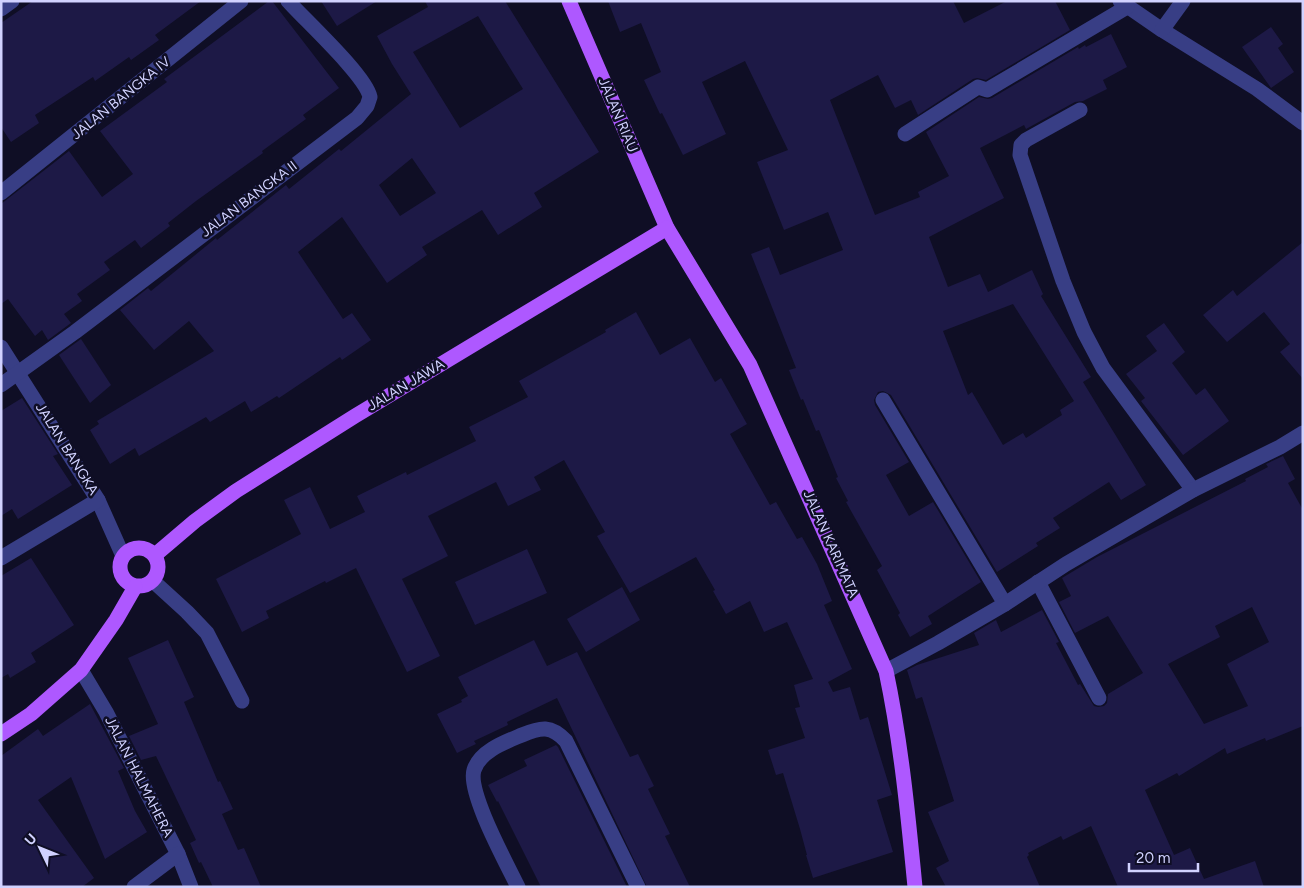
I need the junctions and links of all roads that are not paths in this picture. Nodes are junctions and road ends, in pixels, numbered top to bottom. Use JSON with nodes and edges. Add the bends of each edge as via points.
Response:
{"nodes":[{"id":1,"x":12,"y":1,"type":"edge"},
{"id":2,"x":241,"y":1,"type":"edge"},
{"id":3,"x":288,"y":1,"type":"edge"},
{"id":4,"x":569,"y":1,"type":"edge"},
{"id":5,"x":1183,"y":1,"type":"edge"},
{"id":6,"x":1124,"y":4,"type":"edge"},
{"id":7,"x":1,"y":9,"type":"edge"},
{"id":8,"x":1162,"y":30,"type":"junction"},
{"id":9,"x":1080,"y":110,"type":"dead end"},
{"id":10,"x":1303,"y":123,"type":"edge"},
{"id":11,"x":905,"y":134,"type":"dead end"},
{"id":12,"x":1,"y":194,"type":"edge"},
{"id":13,"x":666,"y":228,"type":"junction"},
{"id":14,"x":1,"y":347,"type":"edge"},
{"id":15,"x":18,"y":372,"type":"junction"},
{"id":16,"x":1,"y":385,"type":"edge"},
{"id":17,"x":883,"y":400,"type":"dead end"},
{"id":18,"x":1303,"y":433,"type":"edge"},
{"id":19,"x":1193,"y":490,"type":"junction"},
{"id":20,"x":98,"y":500,"type":"junction"},
{"id":21,"x":123,"y":556,"type":"junction"},
{"id":22,"x":155,"y":556,"type":"junction"},
{"id":23,"x":1,"y":558,"type":"edge"},
{"id":24,"x":153,"y":580,"type":"junction"},
{"id":25,"x":1038,"y":582,"type":"junction"},
{"id":26,"x":135,"y":586,"type":"junction"},
{"id":27,"x":1005,"y":604,"type":"junction"},
{"id":28,"x":81,"y":670,"type":"junction"},
{"id":29,"x":886,"y":671,"type":"junction"},
{"id":30,"x":1099,"y":698,"type":"dead end"},
{"id":31,"x":242,"y":701,"type":"dead end"},
{"id":32,"x":1,"y":734,"type":"edge"},
{"id":33,"x":178,"y":854,"type":"junction"},
{"id":34,"x":134,"y":887,"type":"edge"},
{"id":35,"x":192,"y":887,"type":"edge"},
{"id":36,"x":518,"y":887,"type":"edge"},
{"id":37,"x":638,"y":887,"type":"edge"},
{"id":38,"x":915,"y":887,"type":"edge"}],
"edges":[{"from":1,"to":7,"type":"street"},
{"from":2,"to":12,"type":"street","name":"JALAN BANGKA IV"},
{"from":3,"to":15,"type":"street","name":"JALAN BANGKA II","via":[[364,83],[370,97],[363,111]]},
{"from":4,"to":13,"type":"main road","name":"JALAN RIAU"},
{"from":5,"to":8,"type":"street"},
{"from":6,"to":8,"type":"street"},
{"from":6,"to":11,"type":"street","via":[[987,90],[978,87]]},
{"from":8,"to":10,"type":"street","via":[[1257,89]]},
{"from":9,"to":19,"type":"street","via":[[1026,140],[1021,145],[1020,155],[1084,332],[1103,368]]},
{"from":13,"to":22,"type":"main road","name":"JALAN JAWA","via":[[236,490]]},
{"from":13,"to":29,"type":"main road","name":"JALAN KARIMATA","via":[[750,366]]},
{"from":14,"to":15,"type":"street","name":"JALAN BANGKA"},
{"from":15,"to":16,"type":"street","name":"JALAN BANGKA II"},
{"from":15,"to":20,"type":"street","name":"JALAN BANGKA"},
{"from":17,"to":27,"type":"street"},
{"from":18,"to":19,"type":"street"},
{"from":19,"to":25,"type":"street"},
{"from":20,"to":21,"type":"street","name":"JALAN BANGKA"},
{"from":20,"to":23,"type":"street"},
{"from":21,"to":22,"type":"main road","via":[[135,548],[150,550]]},
{"from":21,"to":26,"type":"main road","via":[[120,563],[122,578]]},
{"from":22,"to":24,"type":"main road","via":[[158,568]]},
{"from":24,"to":26,"type":"main road","via":[[148,585]]},
{"from":24,"to":31,"type":"street","via":[[207,633]]},
{"from":25,"to":27,"type":"street"},
{"from":25,"to":30,"type":"street"},
{"from":26,"to":28,"type":"main road"},
{"from":27,"to":29,"type":"street"},
{"from":28,"to":32,"type":"main road","via":[[31,714]]},
{"from":28,"to":33,"type":"street","name":"JALAN HALMAHERA","via":[[106,712]]},
{"from":29,"to":38,"type":"main road","name":"JALAN KARIMATA","via":[[896,715]]},
{"from":33,"to":34,"type":"street"},
{"from":33,"to":35,"type":"street","name":"JALAN HALMAHERA"},
{"from":36,"to":37,"type":"street","via":[[482,810],[473,774],[478,762],[495,748],[533,730],[547,729],[561,736],[573,752]]}]}
